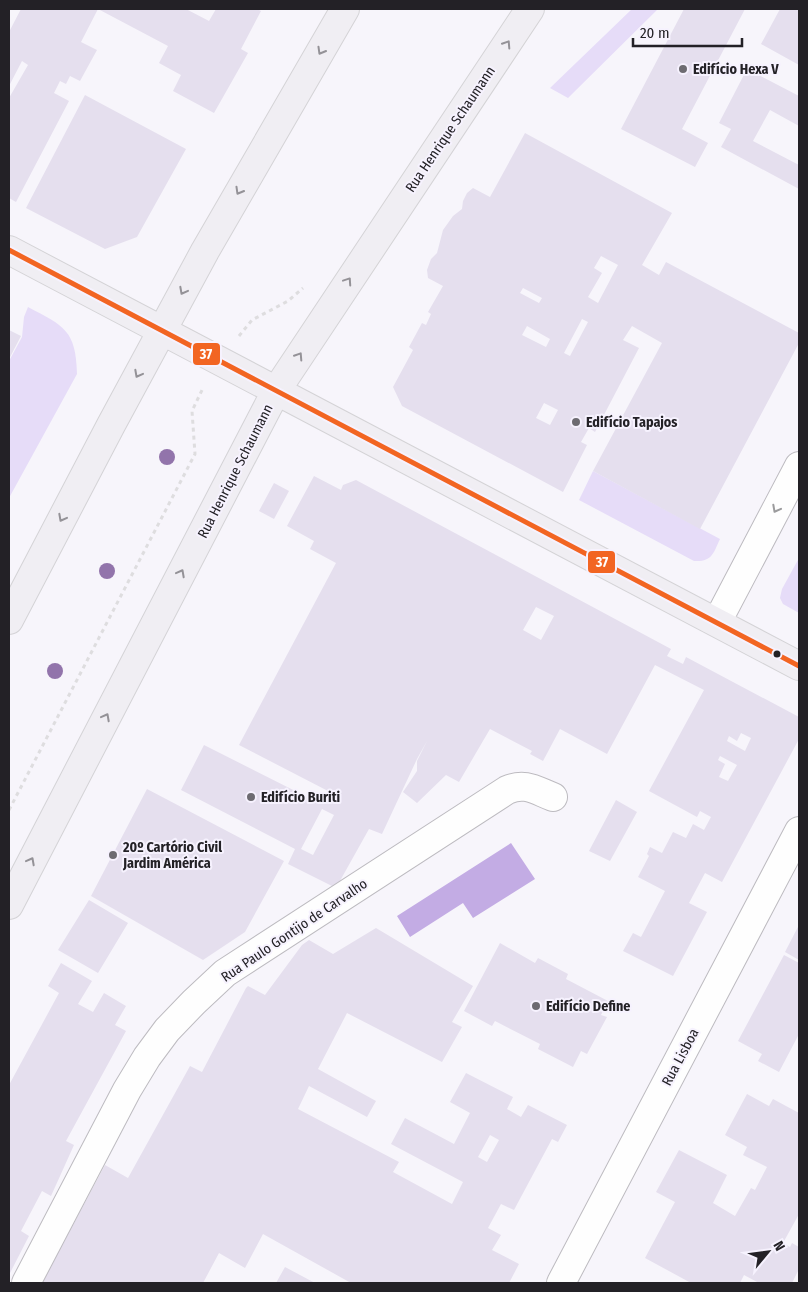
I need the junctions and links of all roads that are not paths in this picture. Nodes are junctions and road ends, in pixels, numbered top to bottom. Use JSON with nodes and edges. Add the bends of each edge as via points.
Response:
{"nodes":[{"id":1,"x":345,"y":9,"type":"edge"},
{"id":2,"x":530,"y":9,"type":"edge"},
{"id":3,"x":9,"y":250,"type":"edge"},
{"id":4,"x":161,"y":331,"type":"junction"},
{"id":5,"x":276,"y":390,"type":"junction"},
{"id":6,"x":799,"y":466,"type":"edge"},
{"id":7,"x":9,"y":620,"type":"edge"},
{"id":8,"x":717,"y":622,"type":"junction"},
{"id":9,"x":799,"y":666,"type":"edge"},
{"id":10,"x":553,"y":797,"type":"dead end"},
{"id":11,"x":799,"y":831,"type":"edge"},
{"id":12,"x":9,"y":905,"type":"edge"},
{"id":13,"x":26,"y":1283,"type":"edge"},
{"id":14,"x":560,"y":1283,"type":"edge"}],
"edges":[{"from":1,"to":4,"type":"main road","one_way":true},
{"from":5,"to":2,"type":"main road","name":"Rua Henrique Schaumann","one_way":true},
{"from":3,"to":4,"type":"main road"},
{"from":4,"to":5,"type":"main road"},
{"from":4,"to":7,"type":"main road","one_way":true},
{"from":5,"to":8,"type":"main road"},
{"from":12,"to":5,"type":"main road","name":"Rua Henrique Schaumann","one_way":true},
{"from":6,"to":8,"type":"street","one_way":true},
{"from":8,"to":9,"type":"main road"},
{"from":10,"to":13,"type":"street","name":"Rua Paulo Gontijo de Carvalho","via":[[528,786],[507,790],[225,974],[194,1002],[167,1030],[127,1090]]},
{"from":11,"to":14,"type":"street","name":"Rua Lisboa"}]}
